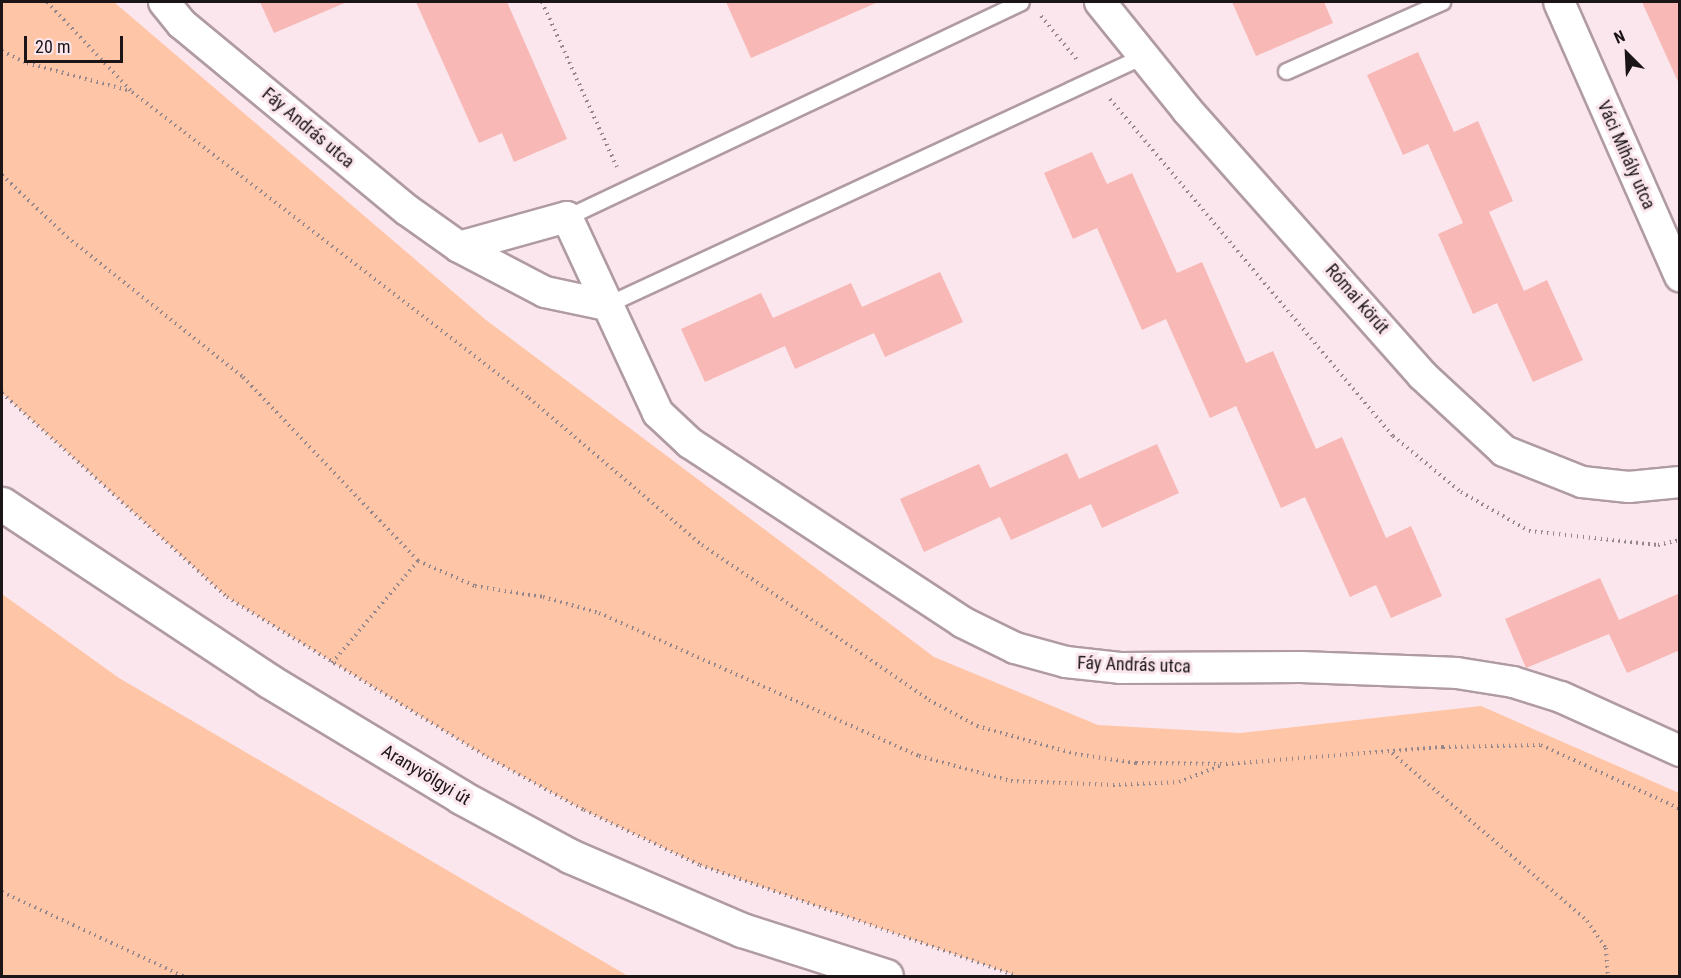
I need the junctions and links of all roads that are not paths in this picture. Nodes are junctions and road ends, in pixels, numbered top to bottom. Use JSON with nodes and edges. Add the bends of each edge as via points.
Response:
{"nodes":[{"id":1,"x":164,"y":2,"type":"edge"},
{"id":2,"x":1021,"y":2,"type":"edge"},
{"id":3,"x":1100,"y":2,"type":"edge"},
{"id":4,"x":1442,"y":2,"type":"edge"},
{"id":5,"x":1559,"y":2,"type":"edge"},
{"id":6,"x":1143,"y":56,"type":"junction"},
{"id":7,"x":1286,"y":71,"type":"dead end"},
{"id":8,"x":567,"y":217,"type":"junction"},
{"id":9,"x":459,"y":246,"type":"junction"},
{"id":10,"x":1680,"y":276,"type":"edge"},
{"id":11,"x":606,"y":305,"type":"junction"},
{"id":12,"x":1680,"y":482,"type":"edge"},
{"id":13,"x":2,"y":504,"type":"edge"},
{"id":14,"x":1675,"y":745,"type":"edge"},
{"id":15,"x":742,"y":930,"type":"junction"},
{"id":16,"x":810,"y":976,"type":"edge"},
{"id":17,"x":886,"y":976,"type":"edge"}],
"edges":[{"from":1,"to":9,"type":"street","name":"Fáy András utca","via":[[182,24],[407,210]]},
{"from":2,"to":8,"type":"lane"},
{"from":3,"to":6,"type":"street","name":"Római körút"},
{"from":4,"to":7,"type":"lane"},
{"from":5,"to":10,"type":"street","name":"Váci Mihály utca"},
{"from":6,"to":11,"type":"lane"},
{"from":6,"to":12,"type":"street","name":"Római körút","via":[[1422,375],[1504,451],[1582,482],[1629,487]]},
{"from":8,"to":9,"type":"street"},
{"from":8,"to":11,"type":"street","name":"Fáy András utca"},
{"from":9,"to":11,"type":"street","name":"Fáy András utca","via":[[545,292]]},
{"from":11,"to":14,"type":"street","name":"Fáy András utca","via":[[658,413],[690,443],[962,622],[1015,648],[1066,662],[1120,668],[1457,673],[1514,682],[1561,697]]},
{"from":13,"to":15,"type":"street","name":"Aranyvölgyi út","via":[[269,681],[461,797],[570,856]]},
{"from":15,"to":16,"type":"street"},
{"from":15,"to":17,"type":"street","name":"Aranyvölgyi út"}]}
